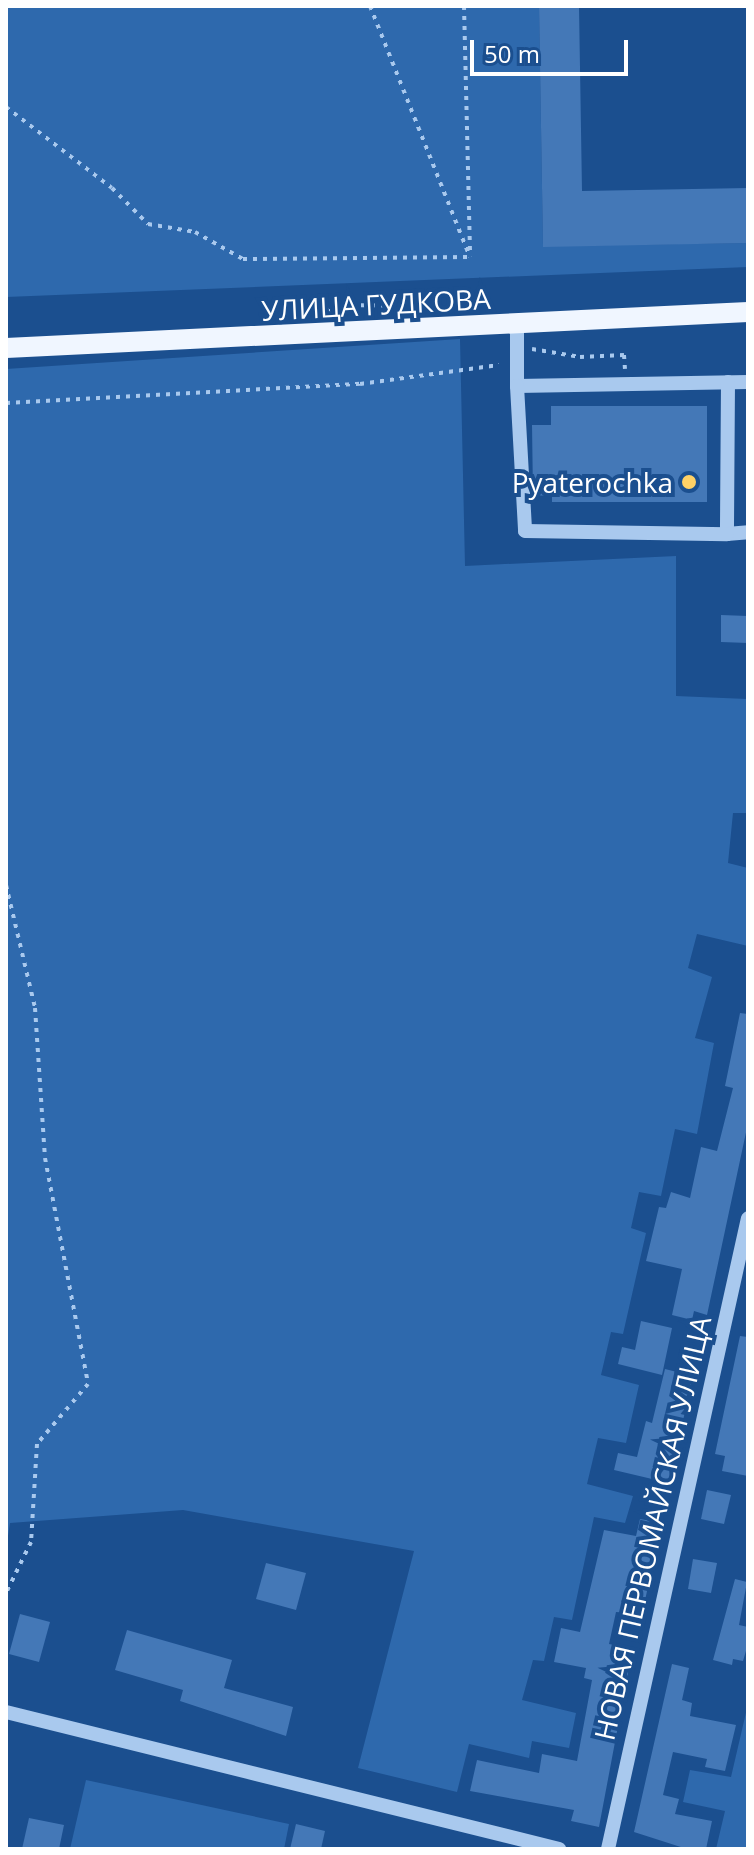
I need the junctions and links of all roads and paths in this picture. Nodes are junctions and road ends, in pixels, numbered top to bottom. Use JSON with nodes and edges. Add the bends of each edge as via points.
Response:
{"nodes":[{"id":1,"x":370,"y":6,"type":"edge"},
{"id":2,"x":464,"y":6,"type":"edge"},
{"id":3,"x":6,"y":107,"type":"edge"},
{"id":4,"x":470,"y":257,"type":"junction"},
{"id":5,"x":748,"y":312,"type":"edge"},
{"id":6,"x":522,"y":326,"type":"junction"},
{"id":7,"x":6,"y":348,"type":"edge"},
{"id":8,"x":517,"y":364,"type":"junction"},
{"id":9,"x":728,"y":382,"type":"junction"},
{"id":10,"x":748,"y":382,"type":"edge"},
{"id":11,"x":625,"y":384,"type":"junction"},
{"id":12,"x":517,"y":386,"type":"junction"},
{"id":13,"x":6,"y":403,"type":"edge"},
{"id":14,"x":748,"y":532,"type":"edge"},
{"id":15,"x":727,"y":534,"type":"junction"},
{"id":16,"x":6,"y":885,"type":"edge"},
{"id":17,"x":748,"y":1218,"type":"edge"},
{"id":18,"x":6,"y":1593,"type":"edge"},
{"id":19,"x":6,"y":1712,"type":"edge"},
{"id":20,"x":559,"y":1849,"type":"edge"},
{"id":21,"x":608,"y":1849,"type":"edge"}],
"edges":[{"from":1,"to":4,"type":"path"},
{"from":2,"to":4,"type":"path"},
{"from":3,"to":4,"type":"path","via":[[112,188],[148,224],[195,232],[243,259]]},
{"from":5,"to":6,"type":"main road","name":"УЛИЦА ГУДКОВА"},
{"from":6,"to":7,"type":"main road","name":"УЛИЦА ГУДКОВА"},
{"from":6,"to":8,"type":"street"},
{"from":6,"to":11,"type":"path","via":[[528,348],[580,357],[624,355]]},
{"from":8,"to":12,"type":"street"},
{"from":8,"to":13,"type":"path","via":[[360,384]]},
{"from":9,"to":10,"type":"street"},
{"from":9,"to":11,"type":"street"},
{"from":9,"to":15,"type":"street"},
{"from":11,"to":12,"type":"street"},
{"from":12,"to":15,"type":"street","via":[[525,531]]},
{"from":14,"to":15,"type":"street"},
{"from":16,"to":18,"type":"path","via":[[35,1008],[45,1158],[88,1384],[37,1444],[31,1542]]},
{"from":17,"to":21,"type":"street","name":"НОВАЯ ПЕРВОМАЙСКАЯ УЛИЦА"},
{"from":19,"to":20,"type":"street"}]}
